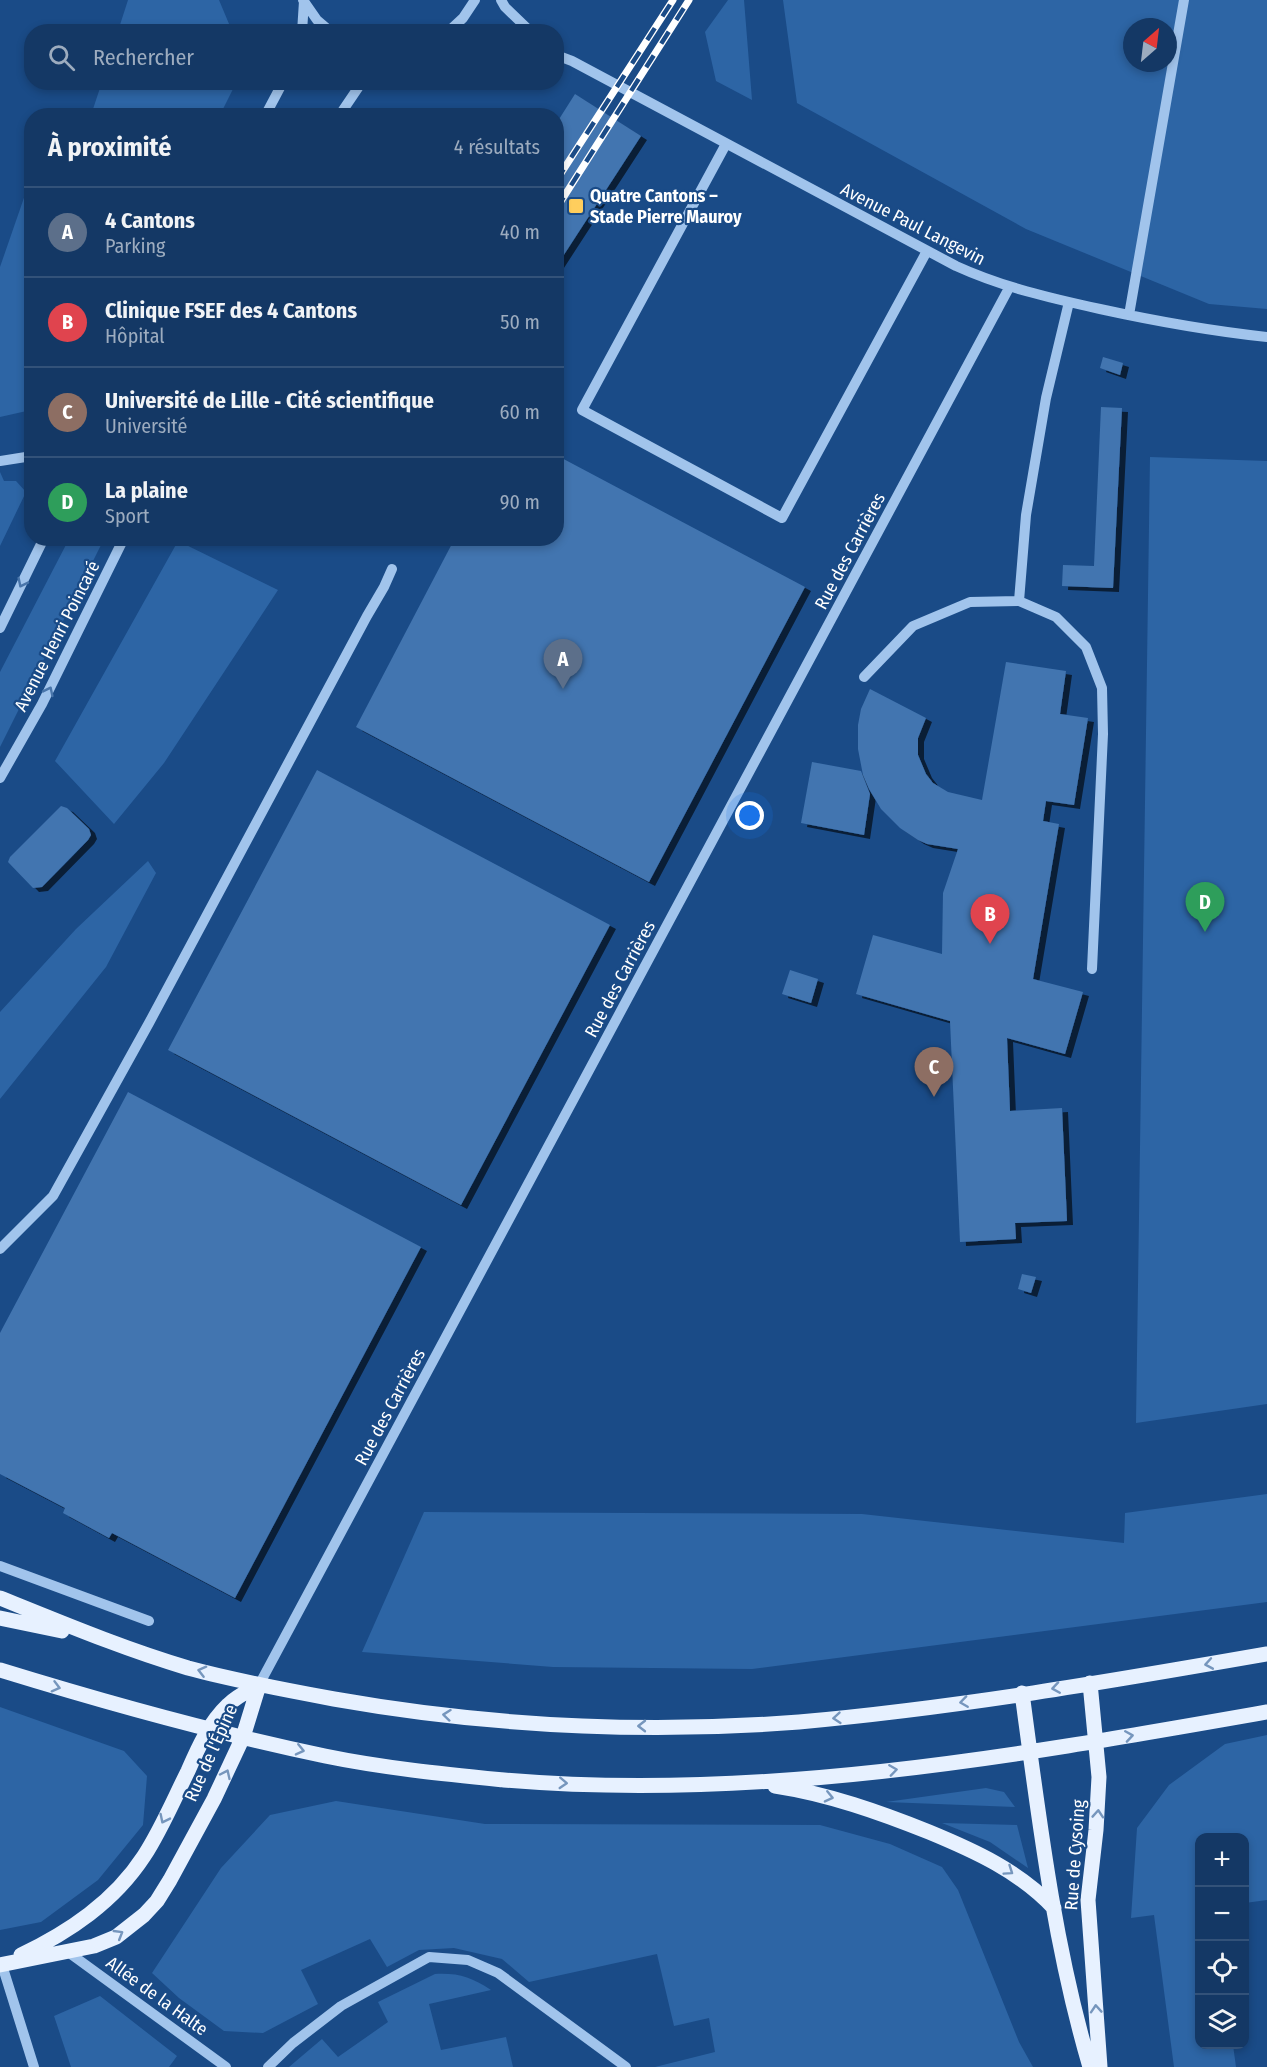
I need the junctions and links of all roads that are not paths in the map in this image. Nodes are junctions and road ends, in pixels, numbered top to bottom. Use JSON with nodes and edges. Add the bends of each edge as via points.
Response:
{"nodes":[{"id":1,"x":303,"y":0,"type":"edge"},
{"id":2,"x":476,"y":0,"type":"edge"},
{"id":3,"x":501,"y":0,"type":"edge"},
{"id":4,"x":1184,"y":0,"type":"edge"},
{"id":5,"x":302,"y":24,"type":"edge"},
{"id":6,"x":322,"y":24,"type":"edge"},
{"id":7,"x":457,"y":24,"type":"edge"},
{"id":8,"x":523,"y":24,"type":"edge"},
{"id":9,"x":564,"y":56,"type":"edge"},
{"id":10,"x":564,"y":58,"type":"edge"},
{"id":11,"x":572,"y":62,"type":"junction"},
{"id":12,"x":279,"y":90,"type":"edge"},
{"id":13,"x":357,"y":90,"type":"edge"},
{"id":14,"x":269,"y":108,"type":"edge"},
{"id":15,"x":344,"y":108,"type":"edge"},
{"id":16,"x":726,"y":144,"type":"junction"},
{"id":17,"x":927,"y":251,"type":"junction"},
{"id":18,"x":1009,"y":288,"type":"junction"},
{"id":19,"x":1069,"y":302,"type":"junction"},
{"id":20,"x":1129,"y":315,"type":"junction"},
{"id":21,"x":1267,"y":337,"type":"edge"},
{"id":22,"x":24,"y":457,"type":"edge"},
{"id":23,"x":0,"y":460,"type":"edge"},
{"id":24,"x":40,"y":546,"type":"edge"},
{"id":25,"x":120,"y":546,"type":"edge"},
{"id":26,"x":392,"y":569,"type":"dead end"},
{"id":27,"x":1018,"y":601,"type":"junction"},
{"id":28,"x":0,"y":628,"type":"edge"},
{"id":29,"x":864,"y":677,"type":"dead end"},
{"id":30,"x":0,"y":778,"type":"edge"},
{"id":31,"x":1092,"y":969,"type":"dead end"},
{"id":32,"x":0,"y":1249,"type":"edge"},
{"id":33,"x":0,"y":1566,"type":"edge"},
{"id":34,"x":0,"y":1599,"type":"edge"},
{"id":35,"x":0,"y":1618,"type":"edge"},
{"id":36,"x":148,"y":1621,"type":"dead end"},
{"id":37,"x":100,"y":1638,"type":"junction"},
{"id":38,"x":1267,"y":1654,"type":"edge"},
{"id":39,"x":0,"y":1670,"type":"edge"},
{"id":40,"x":1090,"y":1683,"type":"junction"},
{"id":41,"x":259,"y":1685,"type":"junction"},
{"id":42,"x":1022,"y":1694,"type":"junction"},
{"id":43,"x":1267,"y":1712,"type":"edge"},
{"id":44,"x":209,"y":1729,"type":"junction"},
{"id":45,"x":243,"y":1737,"type":"junction"},
{"id":46,"x":1096,"y":1741,"type":"junction"},
{"id":47,"x":1030,"y":1752,"type":"junction"},
{"id":48,"x":751,"y":1782,"type":"junction"},
{"id":49,"x":1054,"y":1908,"type":"junction"},
{"id":50,"x":68,"y":1952,"type":"junction"},
{"id":51,"x":1,"y":1965,"type":"edge"},
{"id":52,"x":34,"y":2067,"type":"edge"},
{"id":53,"x":226,"y":2067,"type":"edge"},
{"id":54,"x":268,"y":2067,"type":"edge"},
{"id":55,"x":626,"y":2067,"type":"edge"},
{"id":56,"x":1090,"y":2067,"type":"edge"},
{"id":57,"x":1100,"y":2067,"type":"edge"}],
"edges":[{"from":1,"to":5,"type":"street"},
{"from":1,"to":6,"type":"street"},
{"from":2,"to":7,"type":"street"},
{"from":3,"to":8,"type":"street"},
{"from":4,"to":20,"type":"street"},
{"from":9,"to":11,"type":"street","name":"Avenue Paul Langevin"},
{"from":10,"to":11,"type":"street","name":"Avenue Paul Langevin"},
{"from":11,"to":16,"type":"street","name":"Avenue Paul Langevin"},
{"from":12,"to":14,"type":"street"},
{"from":13,"to":15,"type":"street"},
{"from":16,"to":17,"type":"street","name":"Avenue Paul Langevin"},
{"from":16,"to":17,"type":"street","via":[[582,410],[771,513],[782,518]]},
{"from":17,"to":18,"type":"street","name":"Avenue Paul Langevin"},
{"from":18,"to":19,"type":"street","name":"Avenue Paul Langevin"},
{"from":18,"to":41,"type":"street","name":"Rue des Carrières"},
{"from":19,"to":20,"type":"street","name":"Avenue Paul Langevin"},
{"from":19,"to":27,"type":"street","via":[[1046,398],[1028,503]]},
{"from":20,"to":21,"type":"street","name":"Avenue Paul Langevin"},
{"from":22,"to":23,"type":"street"},
{"from":24,"to":28,"type":"street","one_way":true},
{"from":30,"to":25,"type":"street","name":"Avenue Henri Poincaré","one_way":true,"via":[[42,704]]},
{"from":26,"to":32,"type":"street","via":[[53,1196]]},
{"from":27,"to":29,"type":"street","via":[[970,602],[913,626]]},
{"from":27,"to":31,"type":"street","via":[[1056,617],[1086,647],[1102,688]]},
{"from":33,"to":36,"type":"street"},
{"from":34,"to":37,"type":"main road"},
{"from":35,"to":37,"type":"main road"},
{"from":41,"to":37,"type":"main road","one_way":true},
{"from":38,"to":40,"type":"main road","one_way":true},
{"from":39,"to":44,"type":"main road","one_way":true},
{"from":40,"to":42,"type":"main road","one_way":true},
{"from":40,"to":46,"type":"main road","name":"Rue de Cysoing"},
{"from":42,"to":41,"type":"main road","one_way":true,"via":[[795,1722],[694,1727],[589,1726],[425,1713]]},
{"from":41,"to":44,"type":"main road","name":"Rue de l'Épine","via":[[229,1704]]},
{"from":41,"to":45,"type":"main road","name":"Rue de l'Épine"},
{"from":42,"to":47,"type":"main road","name":"Rue de Cysoing"},
{"from":46,"to":43,"type":"main road","one_way":true},
{"from":44,"to":45,"type":"main road"},
{"from":44,"to":51,"type":"main road","name":"Rue de l'Épine","one_way":true,"via":[[157,1834],[119,1889],[66,1931]]},
{"from":45,"to":48,"type":"main road","one_way":true,"via":[[398,1768],[504,1780],[624,1786]]},
{"from":50,"to":45,"type":"main road","name":"Rue de l'Épine","one_way":true,"via":[[116,1937],[157,1900]]},
{"from":46,"to":47,"type":"main road"},
{"from":57,"to":46,"type":"main road","name":"Rue de Cysoing","one_way":true,"via":[[1088,1900],[1100,1790]]},
{"from":48,"to":47,"type":"main road","one_way":true,"via":[[886,1772]]},
{"from":47,"to":49,"type":"main road","name":"Rue de Cysoing"},
{"from":48,"to":49,"type":"main road","one_way":true,"via":[[838,1799],[959,1844],[1006,1868]]},
{"from":49,"to":56,"type":"main road","name":"Rue de Cysoing","via":[[1072,2008]]},
{"from":50,"to":51,"type":"main road","name":"Rue de l'Épine"},
{"from":50,"to":53,"type":"street","name":"Allée de la Halte"},
{"from":51,"to":52,"type":"street"},
{"from":54,"to":55,"type":"street","via":[[341,2006],[429,1957],[468,1960],[498,1973]]}]}
